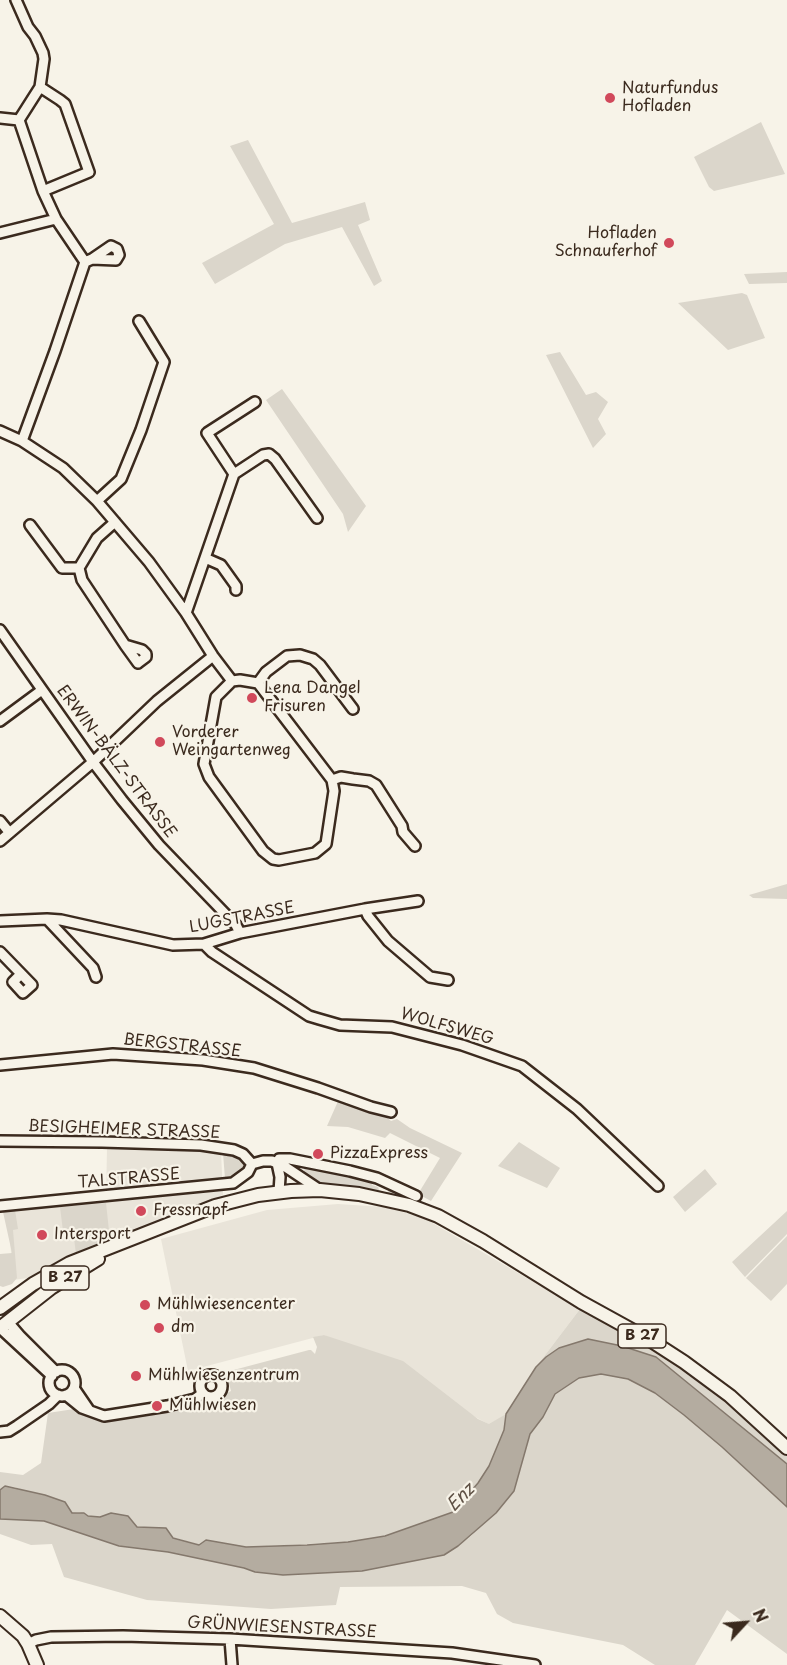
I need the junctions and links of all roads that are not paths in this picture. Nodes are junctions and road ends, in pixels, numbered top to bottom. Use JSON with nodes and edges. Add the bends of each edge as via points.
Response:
{"nodes":[{"id":1,"x":16,"y":0,"type":"edge"},
{"id":2,"x":40,"y":87,"type":"junction"},
{"id":3,"x":0,"y":118,"type":"edge"},
{"id":4,"x":19,"y":120,"type":"junction"},
{"id":5,"x":43,"y":191,"type":"junction"},
{"id":6,"x":56,"y":219,"type":"junction"},
{"id":7,"x":0,"y":233,"type":"edge"},
{"id":8,"x":139,"y":321,"type":"dead end"},
{"id":9,"x":255,"y":402,"type":"dead end"},
{"id":10,"x":0,"y":431,"type":"edge"},
{"id":11,"x":21,"y":441,"type":"junction"},
{"id":12,"x":234,"y":474,"type":"junction"},
{"id":13,"x":97,"y":501,"type":"junction"},
{"id":14,"x":317,"y":518,"type":"dead end"},
{"id":15,"x":115,"y":522,"type":"junction"},
{"id":16,"x":30,"y":525,"type":"dead end"},
{"id":17,"x":206,"y":558,"type":"junction"},
{"id":18,"x":79,"y":568,"type":"junction"},
{"id":19,"x":236,"y":590,"type":"dead end"},
{"id":20,"x":186,"y":613,"type":"junction"},
{"id":21,"x":0,"y":630,"type":"edge"},
{"id":22,"x":125,"y":645,"type":"dead end"},
{"id":23,"x":213,"y":656,"type":"junction"},
{"id":24,"x":232,"y":681,"type":"junction"},
{"id":25,"x":258,"y":683,"type":"junction"},
{"id":26,"x":42,"y":690,"type":"junction"},
{"id":27,"x":353,"y":709,"type":"dead end"},
{"id":28,"x":0,"y":721,"type":"edge"},
{"id":29,"x":93,"y":762,"type":"junction"},
{"id":30,"x":332,"y":780,"type":"junction"},
{"id":31,"x":0,"y":821,"type":"edge"},
{"id":32,"x":9,"y":832,"type":"junction"},
{"id":33,"x":0,"y":841,"type":"edge"},
{"id":34,"x":415,"y":846,"type":"dead end"},
{"id":35,"x":418,"y":901,"type":"dead end"},
{"id":36,"x":365,"y":909,"type":"junction"},
{"id":37,"x":47,"y":919,"type":"junction"},
{"id":38,"x":0,"y":921,"type":"edge"},
{"id":39,"x":240,"y":933,"type":"junction"},
{"id":40,"x":204,"y":944,"type":"junction"},
{"id":41,"x":0,"y":952,"type":"edge"},
{"id":42,"x":21,"y":974,"type":"dead end"},
{"id":43,"x":96,"y":977,"type":"dead end"},
{"id":44,"x":448,"y":980,"type":"dead end"},
{"id":45,"x":0,"y":1065,"type":"edge"},
{"id":46,"x":391,"y":1112,"type":"dead end"},
{"id":47,"x":0,"y":1141,"type":"edge"},
{"id":48,"x":297,"y":1160,"type":"junction"},
{"id":49,"x":277,"y":1163,"type":"junction"},
{"id":50,"x":252,"y":1164,"type":"junction"},
{"id":51,"x":292,"y":1172,"type":"junction"},
{"id":52,"x":658,"y":1186,"type":"dead end"},
{"id":53,"x":320,"y":1190,"type":"junction"},
{"id":54,"x":285,"y":1192,"type":"junction"},
{"id":55,"x":416,"y":1196,"type":"dead end"},
{"id":56,"x":0,"y":1206,"type":"edge"},
{"id":57,"x":130,"y":1240,"type":"junction"},
{"id":58,"x":22,"y":1309,"type":"junction"},
{"id":59,"x":1,"y":1321,"type":"edge"},
{"id":60,"x":0,"y":1339,"type":"edge"},
{"id":61,"x":19,"y":1340,"type":"junction"},
{"id":62,"x":54,"y":1374,"type":"junction"},
{"id":63,"x":74,"y":1388,"type":"junction"},
{"id":64,"x":203,"y":1393,"type":"dead end"},
{"id":65,"x":59,"y":1394,"type":"junction"},
{"id":66,"x":89,"y":1410,"type":"junction"},
{"id":67,"x":0,"y":1432,"type":"edge"},
{"id":68,"x":787,"y":1449,"type":"edge"},
{"id":69,"x":0,"y":1616,"type":"edge"},
{"id":70,"x":230,"y":1639,"type":"junction"},
{"id":71,"x":28,"y":1644,"type":"junction"},
{"id":72,"x":452,"y":1653,"type":"junction"},
{"id":73,"x":37,"y":1665,"type":"edge"},
{"id":74,"x":232,"y":1665,"type":"edge"},
{"id":75,"x":450,"y":1665,"type":"edge"},
{"id":76,"x":535,"y":1665,"type":"edge"}],
"edges":[{"from":1,"to":2,"type":"street","via":[[43,53]]},
{"from":2,"to":4,"type":"street"},
{"from":2,"to":5,"type":"street","via":[[64,104],[89,172]]},
{"from":3,"to":4,"type":"street"},
{"from":4,"to":5,"type":"street"},
{"from":5,"to":6,"type":"street"},
{"from":6,"to":7,"type":"street"},
{"from":6,"to":11,"type":"street","via":[[89,261]]},
{"from":8,"to":13,"type":"street","via":[[164,362],[121,479]]},
{"from":9,"to":12,"type":"street","via":[[207,433]]},
{"from":10,"to":11,"type":"street"},
{"from":11,"to":13,"type":"street","via":[[63,468]]},
{"from":12,"to":14,"type":"street","via":[[269,454]]},
{"from":12,"to":17,"type":"street"},
{"from":13,"to":15,"type":"street"},
{"from":15,"to":18,"type":"street","via":[[97,538]]},
{"from":15,"to":20,"type":"street"},
{"from":16,"to":18,"type":"street","via":[[62,568]]},
{"from":17,"to":19,"type":"street","via":[[221,565]]},
{"from":17,"to":20,"type":"street"},
{"from":18,"to":22,"type":"street","via":[[82,580]]},
{"from":20,"to":23,"type":"street"},
{"from":21,"to":26,"type":"street","name":"ERWIN-BÄLZ-STRASSE"},
{"from":23,"to":24,"type":"street"},
{"from":23,"to":29,"type":"street","via":[[157,701]]},
{"from":24,"to":25,"type":"street"},
{"from":24,"to":30,"type":"street","via":[[216,697],[204,764],[209,777],[273,859],[315,853],[326,844],[334,791]]},
{"from":25,"to":27,"type":"street","via":[[288,656],[300,655],[320,665]]},
{"from":25,"to":30,"type":"street"},
{"from":26,"to":28,"type":"street"},
{"from":26,"to":29,"type":"street","name":"ERWIN-BÄLZ-STRASSE"},
{"from":29,"to":32,"type":"street"},
{"from":29,"to":39,"type":"street","name":"ERWIN-BÄLZ-STRASSE","via":[[159,845]]},
{"from":30,"to":34,"type":"street","via":[[341,777],[376,785]]},
{"from":31,"to":32,"type":"street"},
{"from":32,"to":33,"type":"street"},
{"from":35,"to":36,"type":"street","name":"LUGSTRASSE"},
{"from":36,"to":39,"type":"street","name":"LUGSTRASSE"},
{"from":36,"to":44,"type":"street","via":[[388,941],[430,977]]},
{"from":37,"to":38,"type":"street","name":"LUGSTRASSE"},
{"from":37,"to":40,"type":"street","name":"LUGSTRASSE","via":[[173,945]]},
{"from":37,"to":43,"type":"street","via":[[93,968]]},
{"from":39,"to":40,"type":"street","name":"LUGSTRASSE"},
{"from":40,"to":52,"type":"street","name":"WOLFSWEG","via":[[309,1016],[340,1025],[392,1027],[425,1034],[522,1065],[577,1109]]},
{"from":41,"to":42,"type":"street"},
{"from":45,"to":46,"type":"street","name":"BERGSTRASSE","via":[[113,1054],[203,1060],[254,1068]]},
{"from":47,"to":50,"type":"street","name":"BESIGHEIMER STRASSE","via":[[201,1145],[234,1150]]},
{"from":48,"to":49,"type":"street","via":[[283,1158]]},
{"from":48,"to":51,"type":"street"},
{"from":48,"to":55,"type":"street","via":[[377,1178]]},
{"from":49,"to":50,"type":"street","via":[[267,1160]]},
{"from":49,"to":51,"type":"street"},
{"from":49,"to":54,"type":"street"},
{"from":50,"to":56,"type":"street","name":"TALSTRASSE","via":[[233,1183]]},
{"from":51,"to":53,"type":"street"},
{"from":51,"to":54,"type":"street"},
{"from":53,"to":54,"type":"main road","number":"B 27"},
{"from":53,"to":68,"type":"main road","number":"B 27","via":[[391,1201],[454,1224],[684,1362],[730,1396]]},
{"from":54,"to":57,"type":"main road","number":"B 27","via":[[215,1206]]},
{"from":57,"to":58,"type":"main road","number":"B 27","via":[[75,1271]]},
{"from":57,"to":59,"type":"main road","number":"B 27","via":[[70,1263],[26,1288]]},
{"from":58,"to":59,"type":"main road","number":"B 27"},
{"from":58,"to":61,"type":"street"},
{"from":59,"to":61,"type":"street"},
{"from":60,"to":61,"type":"street"},
{"from":61,"to":62,"type":"street"},
{"from":62,"to":63,"type":"street","via":[[70,1373]]},
{"from":62,"to":65,"type":"street","via":[[50,1384]]},
{"from":63,"to":65,"type":"street","via":[[69,1394]]},
{"from":63,"to":66,"type":"street"},
{"from":64,"to":66,"type":"street","via":[[195,1400],[121,1414],[104,1416]]},
{"from":65,"to":66,"type":"street"},
{"from":65,"to":67,"type":"street","via":[[9,1431]]},
{"from":69,"to":71,"type":"main road"},
{"from":70,"to":71,"type":"street","name":"GRÜNWIESENSTRASSE","via":[[51,1637]]},
{"from":70,"to":72,"type":"street","name":"GRÜNWIESENSTRASSE"},
{"from":70,"to":74,"type":"street"},
{"from":71,"to":73,"type":"main road"},
{"from":72,"to":75,"type":"street"},
{"from":72,"to":76,"type":"street","name":"GRÜNWIESENSTRASSE"}]}
